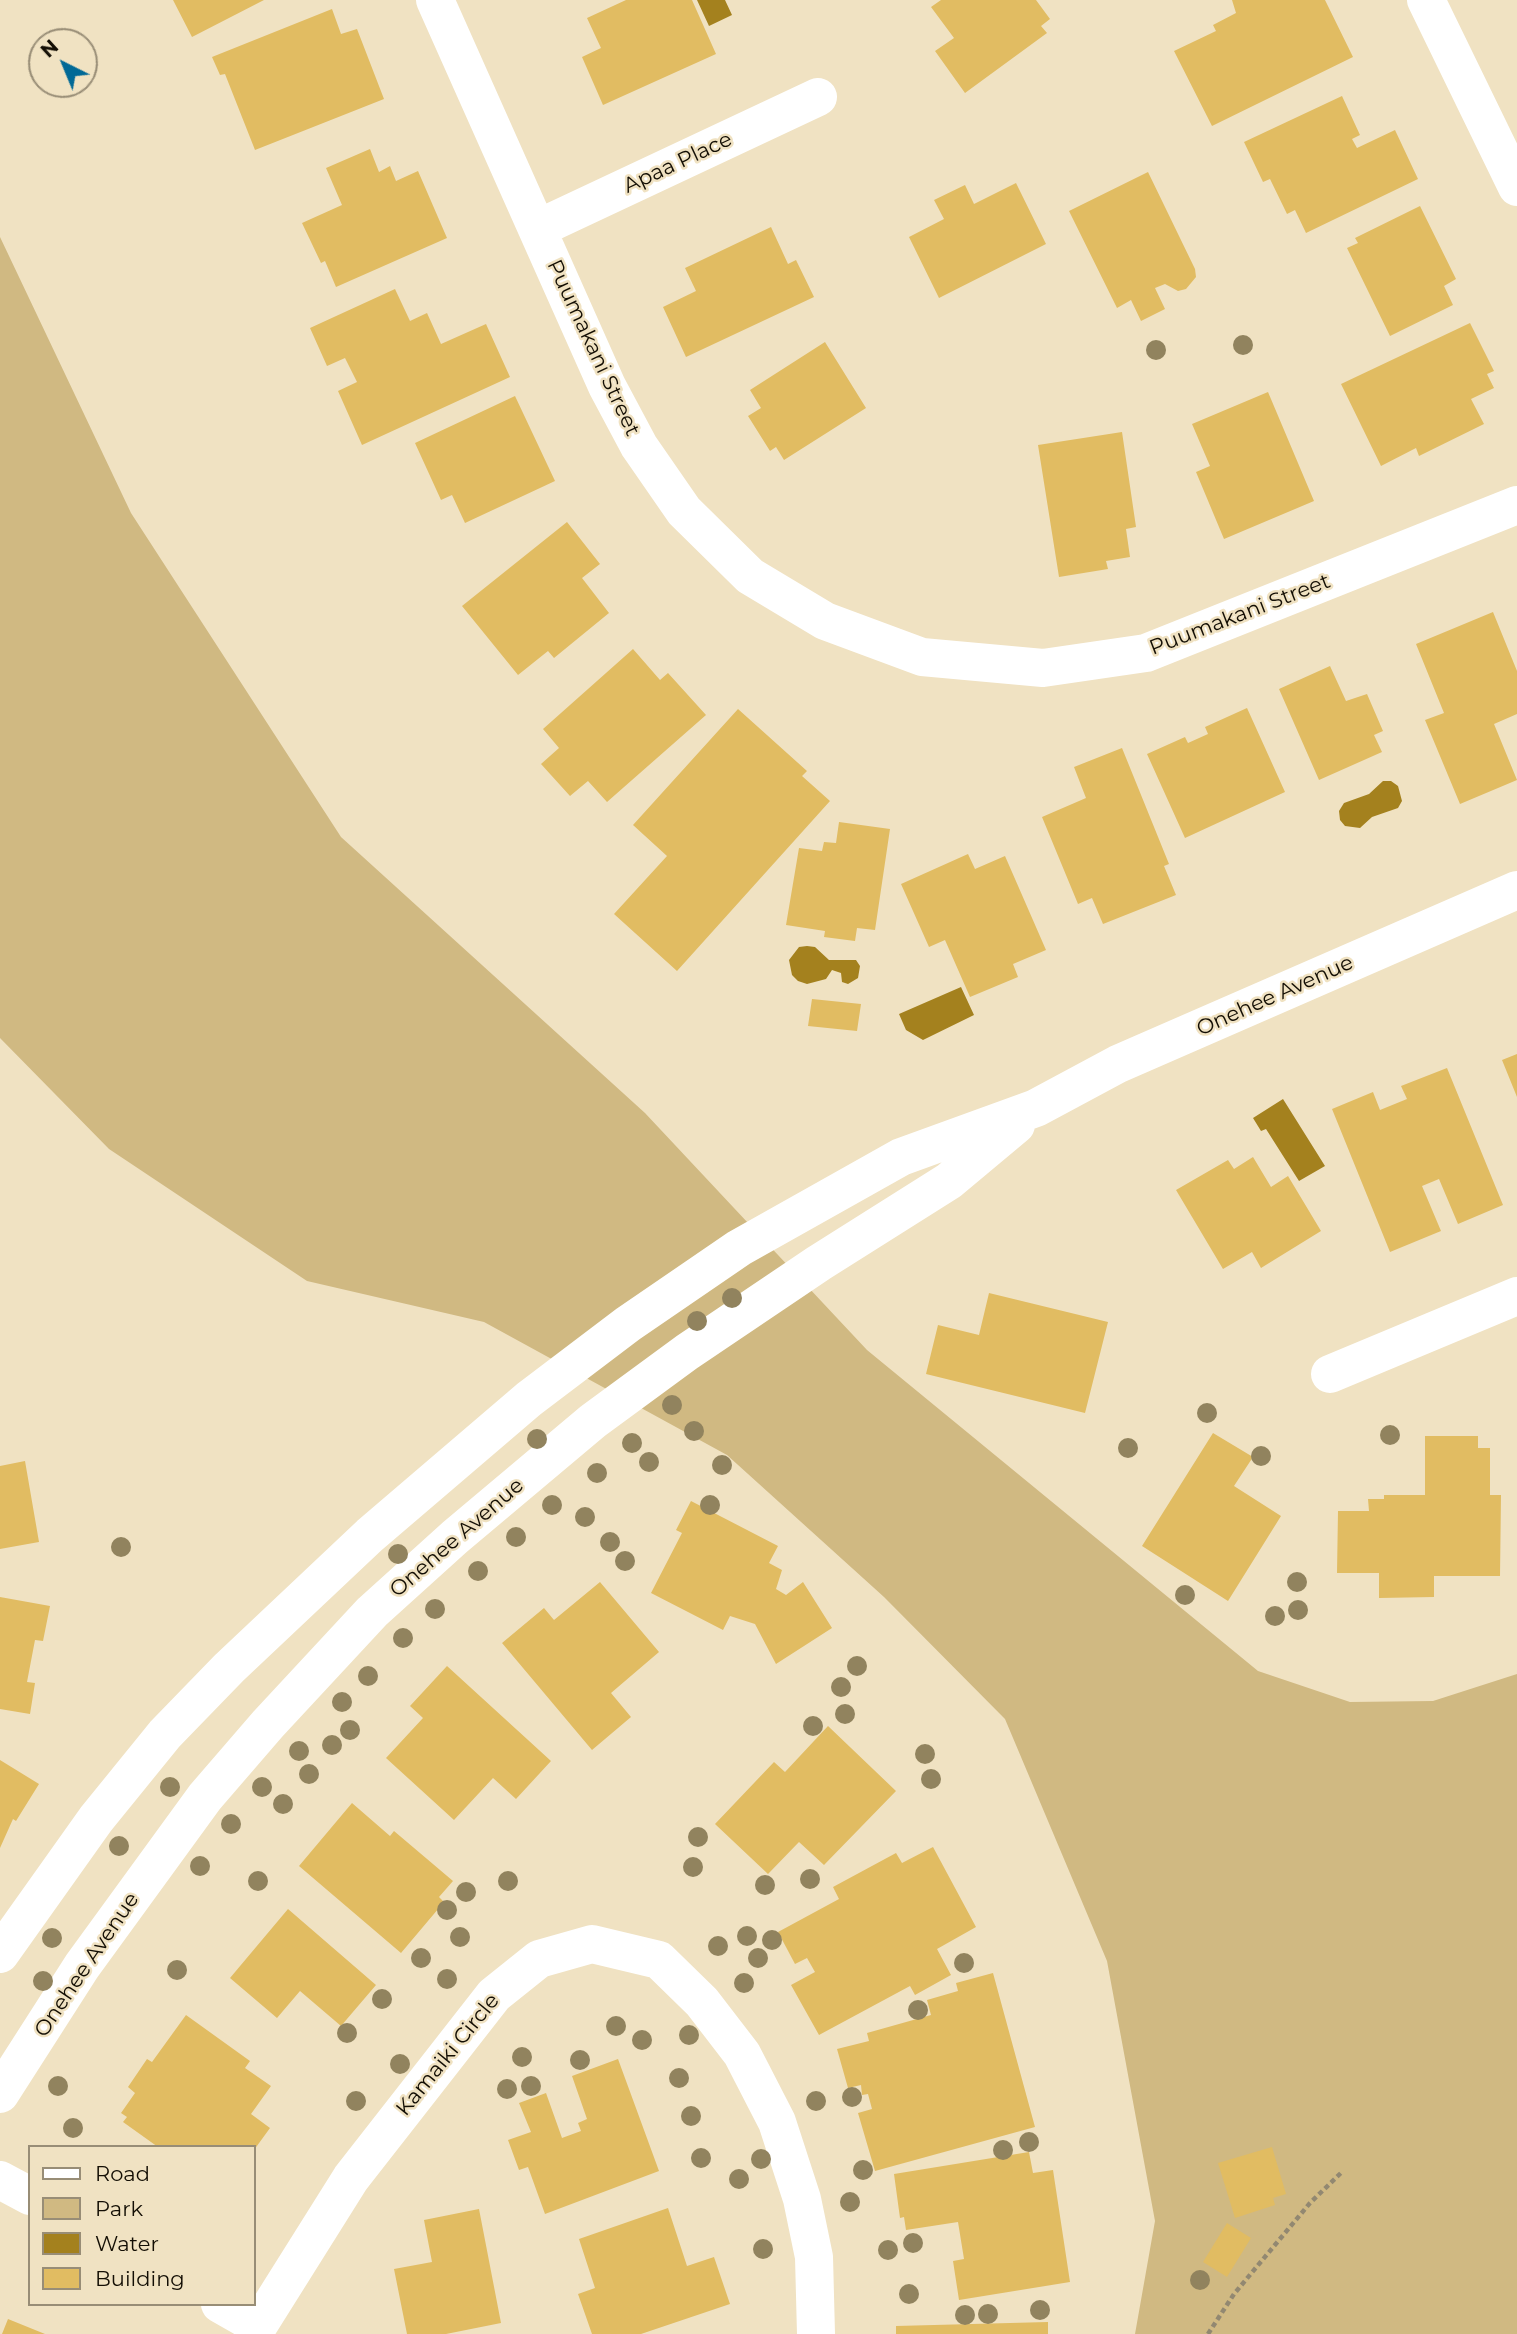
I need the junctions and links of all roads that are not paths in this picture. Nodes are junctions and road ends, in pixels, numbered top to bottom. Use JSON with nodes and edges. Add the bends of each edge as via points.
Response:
{"nodes":[{"id":1,"x":436,"y":0,"type":"edge"},
{"id":2,"x":1426,"y":0,"type":"edge"},
{"id":3,"x":818,"y":97,"type":"dead end"},
{"id":4,"x":1517,"y":187,"type":"edge"},
{"id":5,"x":538,"y":228,"type":"junction"},
{"id":6,"x":1517,"y":505,"type":"edge"},
{"id":7,"x":1517,"y":890,"type":"edge"},
{"id":8,"x":1036,"y":1108,"type":"junction"},
{"id":9,"x":1517,"y":1296,"type":"edge"},
{"id":10,"x":1330,"y":1374,"type":"dead end"},
{"id":11,"x":0,"y":1954,"type":"edge"},
{"id":12,"x":0,"y":2094,"type":"edge"},
{"id":13,"x":0,"y":2179,"type":"edge"},
{"id":14,"x":28,"y":2195,"type":"edge"},
{"id":15,"x":223,"y":2306,"type":"edge"},
{"id":16,"x":255,"y":2330,"type":"edge"},
{"id":17,"x":816,"y":2334,"type":"edge"}],
"edges":[{"from":1,"to":5,"type":"street","name":"Puumakani Street"},
{"from":2,"to":4,"type":"street"},
{"from":3,"to":5,"type":"street","name":"Apaa Place"},
{"from":5,"to":6,"type":"street","name":"Puumakani Street","via":[[607,386],[639,446],[684,511],[750,576],[825,621],[922,657],[1043,668],[1146,653]]},
{"from":7,"to":8,"type":"street","name":"Onehee Avenue","via":[[1118,1064]]},
{"from":8,"to":11,"type":"street","name":"Onehee Avenue","via":[[901,1157],[739,1248],[530,1399],[370,1535],[165,1734],[96,1819]]},
{"from":8,"to":12,"type":"street","name":"Onehee Avenue","via":[[949,1181],[808,1270],[593,1421],[372,1612],[205,1797],[89,1956]]},
{"from":9,"to":10,"type":"street"},
{"from":13,"to":14,"type":"street"},
{"from":15,"to":16,"type":"street"},
{"from":16,"to":17,"type":"street","name":"Kamaiki Circle","via":[[351,2178],[494,1995],[539,1959],[592,1944],[659,1960],[702,2002],[742,2054],[777,2122],[802,2199],[814,2257]]}]}
